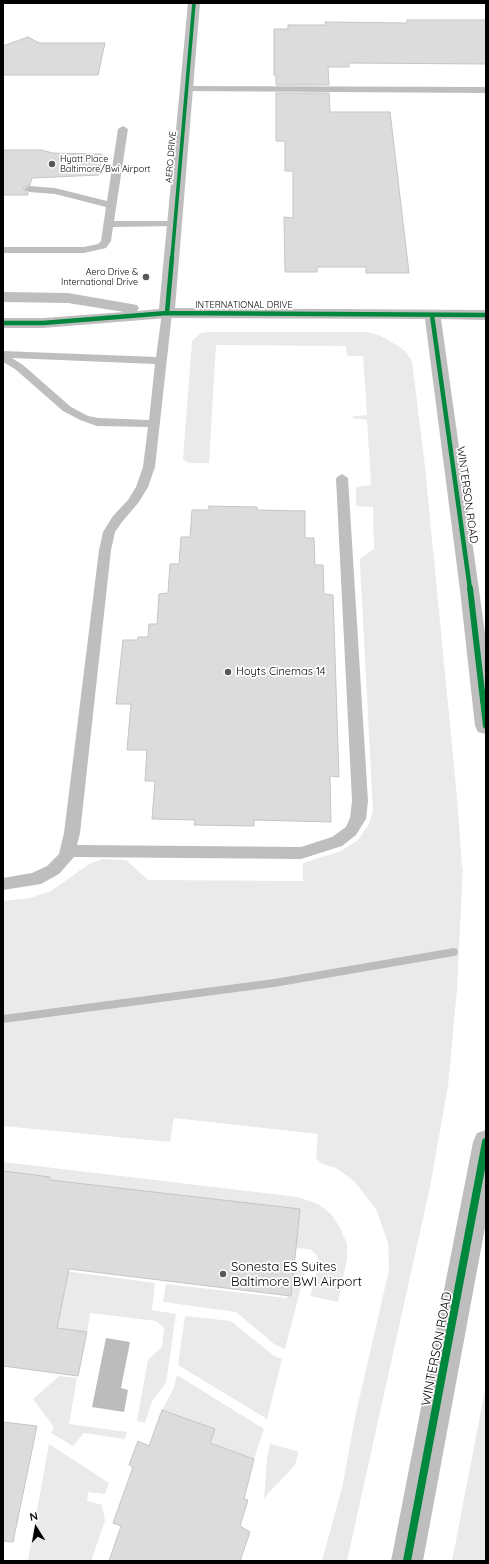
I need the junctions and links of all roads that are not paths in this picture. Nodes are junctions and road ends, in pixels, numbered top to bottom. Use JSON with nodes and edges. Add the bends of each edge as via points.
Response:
{"nodes":[{"id":1,"x":194,"y":3,"type":"edge"},
{"id":2,"x":185,"y":89,"type":"junction"},
{"id":3,"x":486,"y":90,"type":"edge"},
{"id":4,"x":123,"y":130,"type":"dead end"},
{"id":5,"x":29,"y":189,"type":"dead end"},
{"id":6,"x":112,"y":205,"type":"junction"},
{"id":7,"x":109,"y":224,"type":"junction"},
{"id":8,"x":174,"y":224,"type":"junction"},
{"id":9,"x":3,"y":250,"type":"edge"},
{"id":10,"x":3,"y":297,"type":"edge"},
{"id":11,"x":167,"y":313,"type":"junction"},
{"id":12,"x":432,"y":315,"type":"junction"},
{"id":13,"x":486,"y":315,"type":"edge"},
{"id":14,"x":3,"y":323,"type":"edge"},
{"id":15,"x":3,"y":354,"type":"edge"},
{"id":16,"x":3,"y":357,"type":"edge"},
{"id":17,"x":161,"y":361,"type":"junction"},
{"id":18,"x":154,"y":424,"type":"junction"},
{"id":19,"x":342,"y":478,"type":"dead end"},
{"id":20,"x":486,"y":726,"type":"edge"},
{"id":21,"x":67,"y":851,"type":"junction"},
{"id":22,"x":3,"y":884,"type":"edge"},
{"id":23,"x":486,"y":1142,"type":"edge"},
{"id":24,"x":407,"y":1561,"type":"edge"}],
"edges":[{"from":1,"to":2,"type":"street","name":"AERO DRIVE"},
{"from":2,"to":3,"type":"lane"},
{"from":2,"to":8,"type":"street","name":"AERO DRIVE"},
{"from":4,"to":6,"type":"lane"},
{"from":5,"to":6,"type":"lane"},
{"from":6,"to":7,"type":"lane"},
{"from":7,"to":8,"type":"lane"},
{"from":7,"to":9,"type":"lane","via":[[106,241],[94,249]]},
{"from":8,"to":11,"type":"street","name":"AERO DRIVE"},
{"from":10,"to":11,"type":"street","name":"INTERNATIONAL DRIVE","via":[[68,298]]},
{"from":11,"to":12,"type":"street","name":"INTERNATIONAL DRIVE"},
{"from":11,"to":14,"type":"street","name":"INTERNATIONAL DRIVE","via":[[43,323]]},
{"from":11,"to":17,"type":"lane"},
{"from":12,"to":13,"type":"street","name":"INTERNATIONAL DRIVE"},
{"from":12,"to":20,"type":"street","name":"WINTERSON ROAD"},
{"from":15,"to":17,"type":"lane"},
{"from":16,"to":18,"type":"lane","via":[[19,367],[67,409],[84,418],[97,422]]},
{"from":17,"to":18,"type":"lane"},
{"from":18,"to":21,"type":"lane","via":[[149,467],[142,487],[133,502],[117,518],[106,544],[72,833]]},
{"from":19,"to":21,"type":"lane","via":[[360,801],[358,819],[351,831],[337,842],[301,853]]},
{"from":21,"to":22,"type":"lane","via":[[66,857],[53,870],[35,878]]},
{"from":23,"to":24,"type":"street","name":"WINTERSON ROAD"}]}
